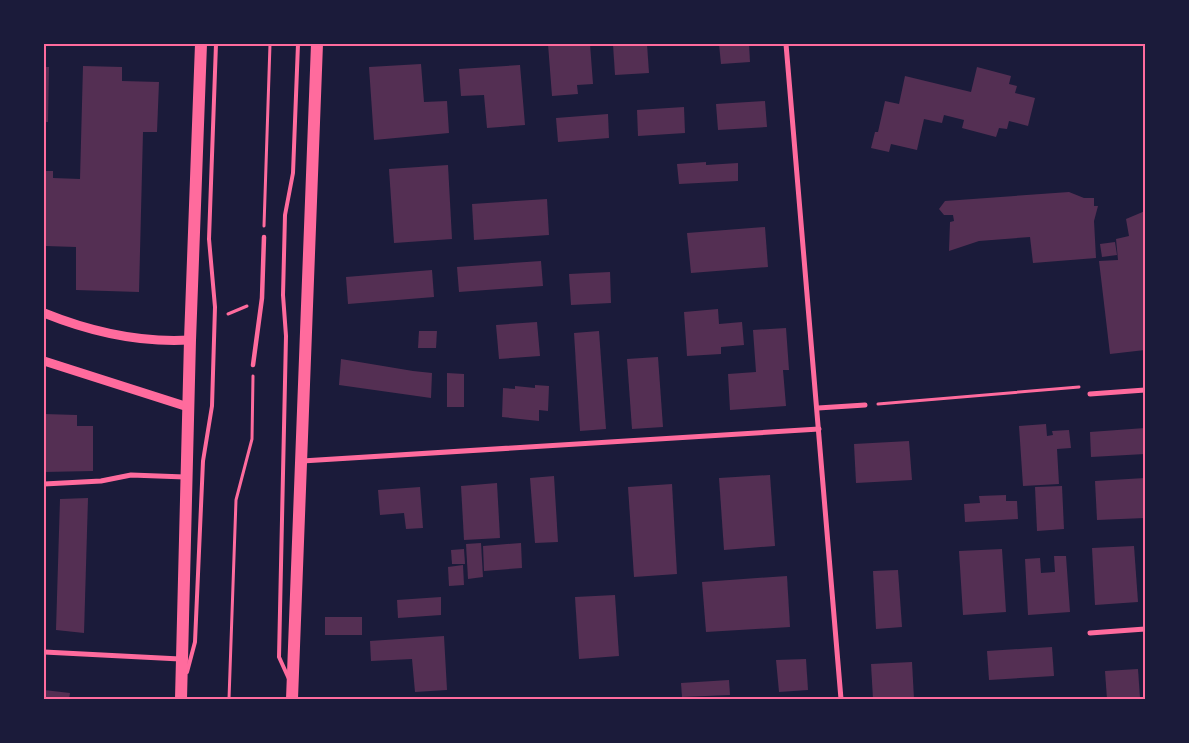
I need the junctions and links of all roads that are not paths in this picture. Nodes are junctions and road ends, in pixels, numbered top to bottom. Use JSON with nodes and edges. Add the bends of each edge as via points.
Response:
{"nodes":[{"id":1,"x":201,"y":44,"type":"edge"},
{"id":2,"x":216,"y":44,"type":"edge"},
{"id":3,"x":298,"y":44,"type":"edge"},
{"id":4,"x":316,"y":44,"type":"edge"},
{"id":5,"x":786,"y":44,"type":"edge"},
{"id":6,"x":264,"y":238,"type":"road end"},
{"id":7,"x":44,"y":313,"type":"edge"},
{"id":8,"x":190,"y":340,"type":"junction"},
{"id":9,"x":44,"y":362,"type":"edge"},
{"id":10,"x":253,"y":366,"type":"road end"},
{"id":11,"x":1145,"y":390,"type":"edge"},
{"id":12,"x":1090,"y":394,"type":"dead end"},
{"id":13,"x":865,"y":405,"type":"road end"},
{"id":14,"x":188,"y":407,"type":"junction"},
{"id":15,"x":818,"y":408,"type":"junction"},
{"id":16,"x":819,"y":429,"type":"junction"},
{"id":17,"x":302,"y":461,"type":"junction"},
{"id":18,"x":186,"y":476,"type":"junction"},
{"id":19,"x":44,"y":484,"type":"edge"},
{"id":20,"x":1145,"y":630,"type":"edge"},
{"id":21,"x":1090,"y":633,"type":"dead end"},
{"id":22,"x":44,"y":652,"type":"edge"},
{"id":23,"x":181,"y":659,"type":"junction"},
{"id":24,"x":292,"y":693,"type":"edge"},
{"id":25,"x":181,"y":697,"type":"edge"},
{"id":26,"x":841,"y":699,"type":"edge"}],
"edges":[{"from":1,"to":8,"type":"main road"},
{"from":2,"to":25,"type":"lane","via":[[209,239],[215,307],[212,406],[203,461],[195,642]]},
{"from":3,"to":24,"type":"lane","via":[[293,173],[285,215],[286,375],[279,657]]},
{"from":4,"to":17,"type":"main road"},
{"from":5,"to":15,"type":"street"},
{"from":6,"to":10,"type":"street","via":[[262,298]]},
{"from":7,"to":8,"type":"street","via":[[100,332],[131,338],[159,342]]},
{"from":8,"to":14,"type":"main road"},
{"from":9,"to":14,"type":"street"},
{"from":11,"to":12,"type":"street"},
{"from":13,"to":15,"type":"street"},
{"from":14,"to":18,"type":"main road"},
{"from":15,"to":16,"type":"street"},
{"from":16,"to":17,"type":"street"},
{"from":16,"to":26,"type":"street"},
{"from":17,"to":24,"type":"main road"},
{"from":18,"to":19,"type":"street","via":[[131,475],[101,481]]},
{"from":18,"to":23,"type":"main road"},
{"from":20,"to":21,"type":"street"},
{"from":22,"to":23,"type":"street"},
{"from":23,"to":25,"type":"main road"}]}
